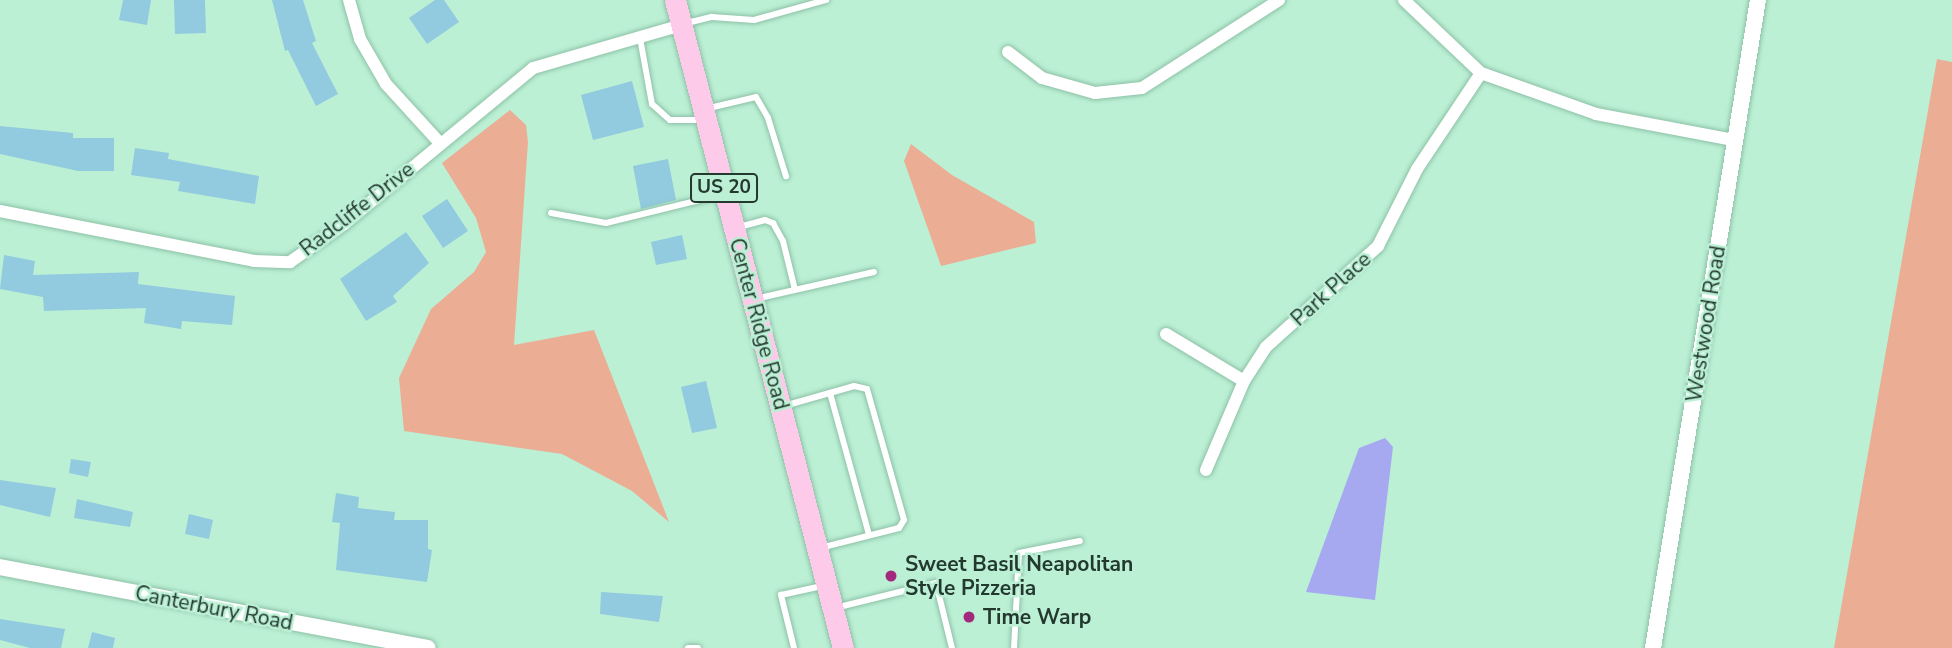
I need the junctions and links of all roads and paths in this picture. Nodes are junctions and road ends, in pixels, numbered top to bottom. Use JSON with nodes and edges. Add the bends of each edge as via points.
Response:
{"nodes":[{"id":1,"x":349,"y":0,"type":"edge"},
{"id":2,"x":675,"y":0,"type":"edge"},
{"id":3,"x":826,"y":0,"type":"edge"},
{"id":4,"x":1279,"y":0,"type":"edge"},
{"id":5,"x":1404,"y":0,"type":"edge"},
{"id":6,"x":1758,"y":0,"type":"edge"},
{"id":7,"x":681,"y":24,"type":"junction"},
{"id":8,"x":639,"y":37,"type":"junction"},
{"id":9,"x":1008,"y":52,"type":"dead end"},
{"id":10,"x":1481,"y":73,"type":"junction"},
{"id":11,"x":705,"y":115,"type":"junction"},
{"id":12,"x":1734,"y":140,"type":"junction"},
{"id":13,"x":439,"y":142,"type":"junction"},
{"id":14,"x":786,"y":176,"type":"dead end"},
{"id":15,"x":726,"y":194,"type":"junction"},
{"id":16,"x":0,"y":211,"type":"edge"},
{"id":17,"x":551,"y":213,"type":"dead end"},
{"id":18,"x":734,"y":228,"type":"junction"},
{"id":19,"x":874,"y":272,"type":"dead end"},
{"id":20,"x":795,"y":290,"type":"junction"},
{"id":21,"x":753,"y":300,"type":"junction"},
{"id":22,"x":1167,"y":334,"type":"dead end"},
{"id":23,"x":1244,"y":381,"type":"junction"},
{"id":24,"x":830,"y":393,"type":"junction"},
{"id":25,"x":781,"y":407,"type":"junction"},
{"id":26,"x":1206,"y":470,"type":"dead end"},
{"id":27,"x":869,"y":535,"type":"junction"},
{"id":28,"x":1080,"y":541,"type":"dead end"},
{"id":29,"x":818,"y":549,"type":"junction"},
{"id":30,"x":0,"y":567,"type":"edge"},
{"id":31,"x":827,"y":585,"type":"junction"},
{"id":32,"x":833,"y":608,"type":"junction"},
{"id":33,"x":427,"y":648,"type":"edge"},
{"id":34,"x":688,"y":648,"type":"edge"},
{"id":35,"x":698,"y":648,"type":"edge"},
{"id":36,"x":794,"y":648,"type":"edge"},
{"id":37,"x":843,"y":648,"type":"edge"},
{"id":38,"x":952,"y":648,"type":"edge"},
{"id":39,"x":1014,"y":648,"type":"edge"},
{"id":40,"x":1653,"y":648,"type":"edge"}],
"edges":[{"from":1,"to":13,"type":"street","via":[[360,39],[386,84]]},
{"from":2,"to":7,"type":"main road","name":"Center Ridge Road","number":"US 20"},
{"from":3,"to":7,"type":"lane","via":[[754,19],[712,17]]},
{"from":4,"to":9,"type":"street","via":[[1142,88],[1096,93],[1042,78]]},
{"from":5,"to":10,"type":"street"},
{"from":6,"to":12,"type":"street","name":"Westwood Road"},
{"from":7,"to":8,"type":"street","name":"Radcliffe Drive"},
{"from":7,"to":11,"type":"main road","name":"Center Ridge Road","number":"US 20"},
{"from":8,"to":11,"type":"lane","via":[[652,104],[659,113],[670,120]]},
{"from":8,"to":13,"type":"street","name":"Radcliffe Drive","via":[[533,68]]},
{"from":10,"to":12,"type":"street","via":[[1596,114]]},
{"from":10,"to":23,"type":"street","name":"Park Place","via":[[1417,169],[1378,246],[1266,347]]},
{"from":11,"to":14,"type":"lane","via":[[755,97],[768,118]]},
{"from":11,"to":15,"type":"main road","name":"Center Ridge Road","number":"US 20"},
{"from":12,"to":40,"type":"street","name":"Westwood Road"},
{"from":13,"to":16,"type":"street","name":"Radcliffe Drive","via":[[344,224],[290,261],[254,261]]},
{"from":15,"to":17,"type":"lane","via":[[606,223]]},
{"from":15,"to":18,"type":"main road","name":"Center Ridge Road","number":"US 20"},
{"from":18,"to":20,"type":"lane","via":[[765,220],[772,223],[783,240]]},
{"from":18,"to":21,"type":"main road","name":"Center Ridge Road","number":"US 20"},
{"from":19,"to":20,"type":"lane"},
{"from":20,"to":21,"type":"lane"},
{"from":21,"to":25,"type":"main road","name":"Center Ridge Road","number":"US 20"},
{"from":22,"to":23,"type":"street"},
{"from":23,"to":26,"type":"street","name":"Park Place"},
{"from":24,"to":25,"type":"lane"},
{"from":24,"to":27,"type":"lane"},
{"from":24,"to":27,"type":"lane","via":[[854,386],[871,393],[904,520],[899,528]]},
{"from":25,"to":29,"type":"main road","name":"Center Ridge Road","number":"US 20"},
{"from":27,"to":29,"type":"lane"},
{"from":28,"to":39,"type":"lane","via":[[1019,553]]},
{"from":29,"to":31,"type":"main road","name":"Center Ridge Road","number":"US 20"},
{"from":30,"to":33,"type":"street","name":"Canterbury Road"},
{"from":31,"to":32,"type":"main road","name":"Center Ridge Road","number":"US 20"},
{"from":31,"to":36,"type":"lane","via":[[781,595]]},
{"from":32,"to":37,"type":"main road","name":"Center Ridge Road","number":"US 20"},
{"from":32,"to":38,"type":"lane","via":[[936,583]]},
{"from":34,"to":35,"type":"lane"}]}
